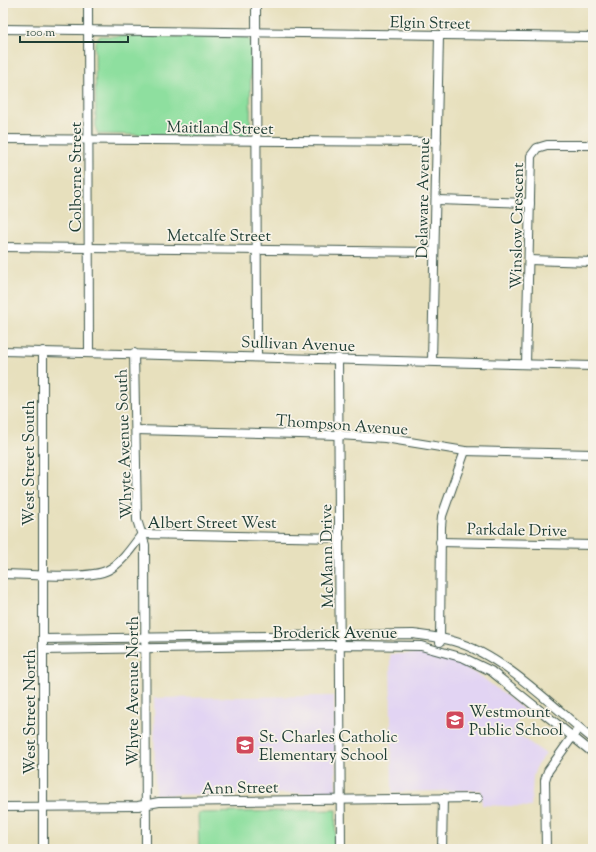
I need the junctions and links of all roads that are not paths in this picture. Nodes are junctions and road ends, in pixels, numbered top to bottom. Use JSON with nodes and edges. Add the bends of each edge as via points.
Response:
{"nodes":[{"id":1,"x":88,"y":3,"type":"edge"},
{"id":2,"x":256,"y":3,"type":"edge"},
{"id":3,"x":3,"y":30,"type":"edge"},
{"id":4,"x":88,"y":31,"type":"junction"},
{"id":5,"x":256,"y":34,"type":"junction"},
{"id":6,"x":439,"y":36,"type":"junction"},
{"id":7,"x":593,"y":37,"type":"edge"},
{"id":8,"x":3,"y":139,"type":"edge"},
{"id":9,"x":88,"y":139,"type":"junction"},
{"id":10,"x":256,"y":141,"type":"junction"},
{"id":11,"x":437,"y":142,"type":"junction"},
{"id":12,"x":593,"y":145,"type":"edge"},
{"id":13,"x":437,"y":200,"type":"junction"},
{"id":14,"x":530,"y":203,"type":"junction"},
{"id":15,"x":3,"y":248,"type":"edge"},
{"id":16,"x":89,"y":248,"type":"junction"},
{"id":17,"x":256,"y":249,"type":"junction"},
{"id":18,"x":434,"y":252,"type":"junction"},
{"id":19,"x":529,"y":260,"type":"junction"},
{"id":20,"x":593,"y":262,"type":"edge"},
{"id":21,"x":3,"y":351,"type":"edge"},
{"id":22,"x":43,"y":351,"type":"junction"},
{"id":23,"x":89,"y":352,"type":"junction"},
{"id":24,"x":134,"y":353,"type":"junction"},
{"id":25,"x":258,"y":356,"type":"junction"},
{"id":26,"x":338,"y":358,"type":"junction"},
{"id":27,"x":432,"y":361,"type":"junction"},
{"id":28,"x":526,"y":364,"type":"junction"},
{"id":29,"x":593,"y":366,"type":"edge"},
{"id":30,"x":136,"y":430,"type":"junction"},
{"id":31,"x":339,"y":435,"type":"junction"},
{"id":32,"x":465,"y":451,"type":"junction"},
{"id":33,"x":593,"y":454,"type":"edge"},
{"id":34,"x":142,"y":534,"type":"junction"},
{"id":35,"x":340,"y":538,"type":"junction"},
{"id":36,"x":440,"y":542,"type":"junction"},
{"id":37,"x":593,"y":545,"type":"edge"},
{"id":38,"x":3,"y":574,"type":"edge"},
{"id":39,"x":42,"y":575,"type":"junction"},
{"id":40,"x":341,"y":635,"type":"junction"},
{"id":41,"x":146,"y":637,"type":"junction"},
{"id":42,"x":43,"y":638,"type":"junction"},
{"id":43,"x":440,"y":638,"type":"junction"},
{"id":44,"x":341,"y":645,"type":"junction"},
{"id":45,"x":146,"y":648,"type":"junction"},
{"id":46,"x":43,"y":650,"type":"junction"},
{"id":47,"x":440,"y":650,"type":"junction"},
{"id":48,"x":579,"y":727,"type":"junction"},
{"id":49,"x":573,"y":736,"type":"junction"},
{"id":50,"x":593,"y":739,"type":"edge"},
{"id":51,"x":593,"y":753,"type":"edge"},
{"id":52,"x":443,"y":798,"type":"junction"},
{"id":53,"x":478,"y":798,"type":"dead end"},
{"id":54,"x":341,"y":800,"type":"junction"},
{"id":55,"x":146,"y":804,"type":"junction"},
{"id":56,"x":3,"y":807,"type":"edge"},
{"id":57,"x":43,"y":807,"type":"junction"},
{"id":58,"x":43,"y":849,"type":"edge"},
{"id":59,"x":146,"y":849,"type":"edge"},
{"id":60,"x":341,"y":849,"type":"edge"},
{"id":61,"x":442,"y":849,"type":"edge"},
{"id":62,"x":546,"y":849,"type":"edge"}],
"edges":[{"from":1,"to":4,"type":"street","name":"Colborne Street"},
{"from":2,"to":5,"type":"street"},
{"from":3,"to":4,"type":"street","name":"Elgin Street"},
{"from":4,"to":5,"type":"street","name":"Elgin Street"},
{"from":4,"to":9,"type":"street","name":"Colborne Street"},
{"from":5,"to":6,"type":"street","name":"Elgin Street"},
{"from":5,"to":10,"type":"street"},
{"from":6,"to":7,"type":"street","name":"Elgin Street"},
{"from":6,"to":11,"type":"street","name":"Delaware Avenue"},
{"from":8,"to":9,"type":"street","name":"Maitland Street"},
{"from":9,"to":10,"type":"street","name":"Maitland Street"},
{"from":9,"to":16,"type":"street","name":"Colborne Street"},
{"from":10,"to":11,"type":"street","name":"Maitland Street"},
{"from":10,"to":17,"type":"street"},
{"from":11,"to":13,"type":"street","name":"Delaware Avenue"},
{"from":12,"to":14,"type":"street","name":"Winslow Crescent","via":[[547,145],[537,148],[531,156]]},
{"from":13,"to":14,"type":"street"},
{"from":13,"to":18,"type":"street","name":"Delaware Avenue"},
{"from":14,"to":19,"type":"street","name":"Winslow Crescent"},
{"from":15,"to":16,"type":"street","name":"Metcalfe Street"},
{"from":16,"to":17,"type":"street","name":"Metcalfe Street"},
{"from":16,"to":23,"type":"street","name":"Colborne Street"},
{"from":17,"to":18,"type":"street","name":"Metcalfe Street"},
{"from":17,"to":25,"type":"street"},
{"from":18,"to":27,"type":"street","name":"Delaware Avenue"},
{"from":19,"to":20,"type":"street"},
{"from":19,"to":28,"type":"street","name":"Winslow Crescent"},
{"from":21,"to":22,"type":"street","name":"Sullivan Avenue"},
{"from":22,"to":23,"type":"street","name":"Sullivan Avenue"},
{"from":22,"to":39,"type":"street","name":"West Street South"},
{"from":23,"to":24,"type":"street","name":"Sullivan Avenue"},
{"from":24,"to":25,"type":"street","name":"Sullivan Avenue"},
{"from":24,"to":30,"type":"street","name":"Whyte Avenue South"},
{"from":25,"to":26,"type":"street","name":"Sullivan Avenue"},
{"from":26,"to":27,"type":"street","name":"Sullivan Avenue"},
{"from":26,"to":31,"type":"street","name":"McMann Drive"},
{"from":27,"to":28,"type":"street","name":"Sullivan Avenue"},
{"from":28,"to":29,"type":"street","name":"Sullivan Avenue"},
{"from":30,"to":31,"type":"street","name":"Thompson Avenue"},
{"from":30,"to":34,"type":"street","name":"Whyte Avenue South","via":[[137,520]]},
{"from":31,"to":32,"type":"street","name":"Thompson Avenue","via":[[385,438]]},
{"from":31,"to":35,"type":"street","name":"McMann Drive"},
{"from":32,"to":33,"type":"street","name":"Thompson Avenue"},
{"from":32,"to":36,"type":"street","via":[[442,516]]},
{"from":34,"to":35,"type":"street","name":"Albert Street West"},
{"from":34,"to":39,"type":"street","name":"Albert Street West","via":[[108,570],[82,575]]},
{"from":34,"to":41,"type":"street","name":"Whyte Avenue North","via":[[145,545]]},
{"from":35,"to":40,"type":"street","name":"McMann Drive"},
{"from":36,"to":37,"type":"street","name":"Parkdale Drive"},
{"from":36,"to":43,"type":"street"},
{"from":38,"to":39,"type":"street","name":"Albert Street West"},
{"from":39,"to":42,"type":"street","name":"West Street North"},
{"from":40,"to":41,"type":"street","name":"Broderick Avenue"},
{"from":40,"to":43,"type":"street","name":"Broderick Avenue","via":[[413,634]]},
{"from":40,"to":44,"type":"street","name":"McMann Drive"},
{"from":41,"to":42,"type":"street","name":"Broderick Avenue"},
{"from":41,"to":45,"type":"street","name":"Whyte Avenue North"},
{"from":42,"to":46,"type":"street","name":"West Street North"},
{"from":43,"to":47,"type":"street"},
{"from":43,"to":48,"type":"street","name":"Broderick Avenue","via":[[467,646],[505,667]]},
{"from":44,"to":45,"type":"street","name":"Broderick Avenue"},
{"from":44,"to":47,"type":"street","name":"Broderick Avenue","via":[[421,646]]},
{"from":44,"to":54,"type":"street","name":"McMann Drive"},
{"from":45,"to":46,"type":"street","name":"Broderick Avenue"},
{"from":45,"to":55,"type":"street","name":"Whyte Avenue North"},
{"from":46,"to":57,"type":"street","name":"West Street North"},
{"from":47,"to":49,"type":"street","name":"Broderick Avenue","via":[[491,671]]},
{"from":48,"to":49,"type":"street"},
{"from":48,"to":50,"type":"street","name":"Broderick Avenue"},
{"from":49,"to":51,"type":"street","name":"Broderick Avenue"},
{"from":49,"to":62,"type":"street","via":[[548,771],[545,780]]},
{"from":52,"to":53,"type":"street","name":"Ann Street"},
{"from":52,"to":54,"type":"street","name":"Ann Street"},
{"from":52,"to":61,"type":"street"},
{"from":54,"to":55,"type":"street","name":"Ann Street"},
{"from":54,"to":60,"type":"street","name":"McMann Drive"},
{"from":55,"to":57,"type":"street","name":"Ann Street"},
{"from":55,"to":59,"type":"street","name":"Whyte Avenue North"},
{"from":56,"to":57,"type":"street","name":"Ann Street"},
{"from":57,"to":58,"type":"street","name":"West Street North"}]}
